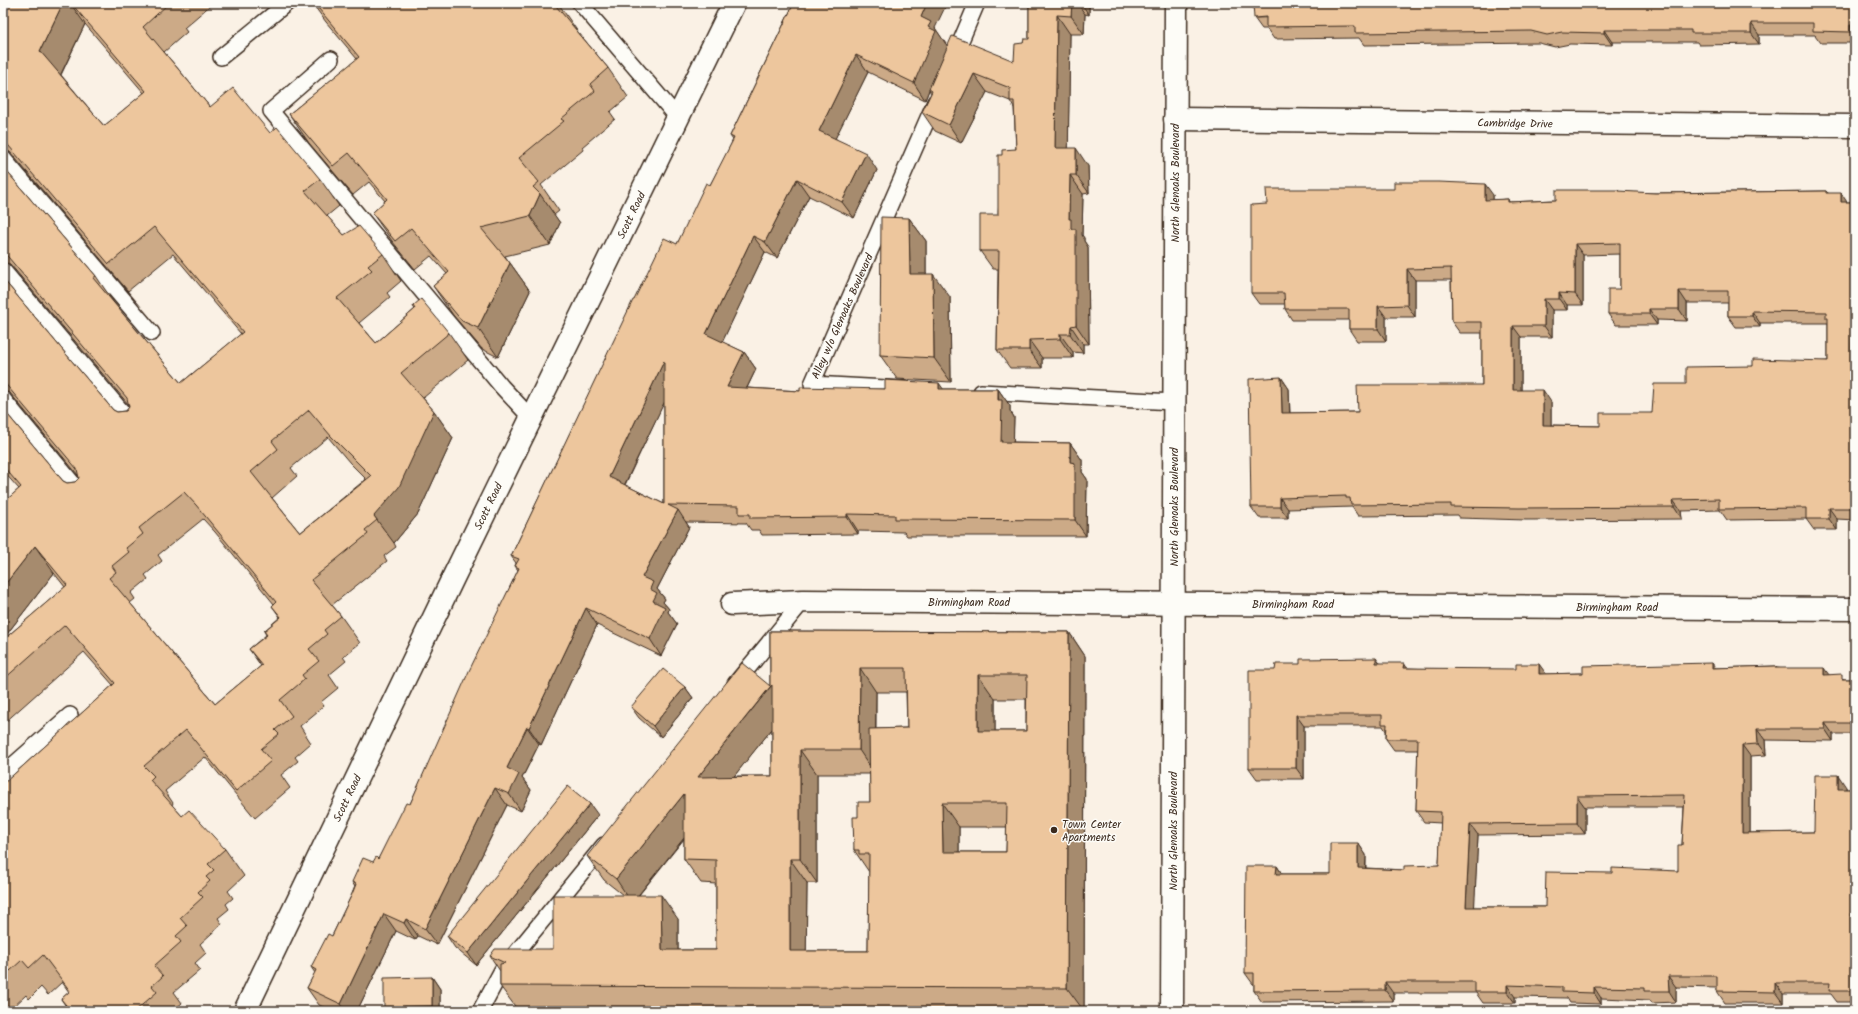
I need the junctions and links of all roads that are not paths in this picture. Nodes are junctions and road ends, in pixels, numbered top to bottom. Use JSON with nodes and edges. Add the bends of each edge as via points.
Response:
{"nodes":[{"id":1,"x":287,"y":3,"type":"edge"},
{"id":2,"x":580,"y":3,"type":"edge"},
{"id":3,"x":977,"y":3,"type":"edge"},
{"id":4,"x":1176,"y":3,"type":"edge"},
{"id":5,"x":733,"y":4,"type":"edge"},
{"id":6,"x":221,"y":57,"type":"dead end"},
{"id":7,"x":331,"y":59,"type":"edge"},
{"id":8,"x":949,"y":68,"type":"edge"},
{"id":9,"x":940,"y":90,"type":"edge"},
{"id":10,"x":678,"y":118,"type":"junction"},
{"id":11,"x":1175,"y":119,"type":"junction"},
{"id":12,"x":1855,"y":126,"type":"edge"},
{"id":13,"x":3,"y":158,"type":"edge"},
{"id":14,"x":3,"y":270,"type":"edge"},
{"id":15,"x":152,"y":334,"type":"dead end"},
{"id":16,"x":922,"y":390,"type":"edge"},
{"id":17,"x":969,"y":392,"type":"edge"},
{"id":18,"x":3,"y":399,"type":"edge"},
{"id":19,"x":1174,"y":402,"type":"junction"},
{"id":20,"x":531,"y":418,"type":"junction"},
{"id":21,"x":139,"y":431,"type":"edge"},
{"id":22,"x":89,"y":502,"type":"edge"},
{"id":23,"x":803,"y":601,"type":"junction"},
{"id":24,"x":1174,"y":603,"type":"junction"},
{"id":25,"x":732,"y":604,"type":"dead end"},
{"id":26,"x":1855,"y":609,"type":"edge"},
{"id":27,"x":727,"y":693,"type":"edge"},
{"id":28,"x":70,"y":715,"type":"dead end"},
{"id":29,"x":3,"y":774,"type":"edge"},
{"id":30,"x":612,"y":835,"type":"edge"},
{"id":31,"x":245,"y":1011,"type":"edge"},
{"id":32,"x":480,"y":1011,"type":"edge"},
{"id":33,"x":1172,"y":1011,"type":"edge"}],
"edges":[{"from":1,"to":6,"type":"lane"},
{"from":2,"to":10,"type":"lane"},
{"from":3,"to":8,"type":"lane"},
{"from":4,"to":11,"type":"street","name":"North Glenoaks Boulevard"},
{"from":5,"to":10,"type":"street","name":"Scott Road"},
{"from":7,"to":20,"type":"lane","via":[[272,112]]},
{"from":9,"to":16,"type":"lane","name":"Alley w/o Glenoaks Boulevard","via":[[812,384]]},
{"from":10,"to":20,"type":"street","name":"Scott Road"},
{"from":11,"to":12,"type":"street","name":"Cambridge Drive"},
{"from":11,"to":19,"type":"street","name":"North Glenoaks Boulevard"},
{"from":13,"to":15,"type":"lane"},
{"from":14,"to":21,"type":"lane"},
{"from":17,"to":19,"type":"lane"},
{"from":18,"to":22,"type":"lane"},
{"from":19,"to":24,"type":"street","name":"North Glenoaks Boulevard"},
{"from":20,"to":31,"type":"street","name":"Scott Road"},
{"from":23,"to":24,"type":"street","name":"Birmingham Road"},
{"from":23,"to":25,"type":"street","name":"Birmingham Road"},
{"from":23,"to":27,"type":"lane"},
{"from":24,"to":26,"type":"street","name":"Birmingham Road"},
{"from":24,"to":33,"type":"street","name":"North Glenoaks Boulevard"},
{"from":28,"to":29,"type":"lane"},
{"from":30,"to":32,"type":"lane","via":[[502,970]]}]}
